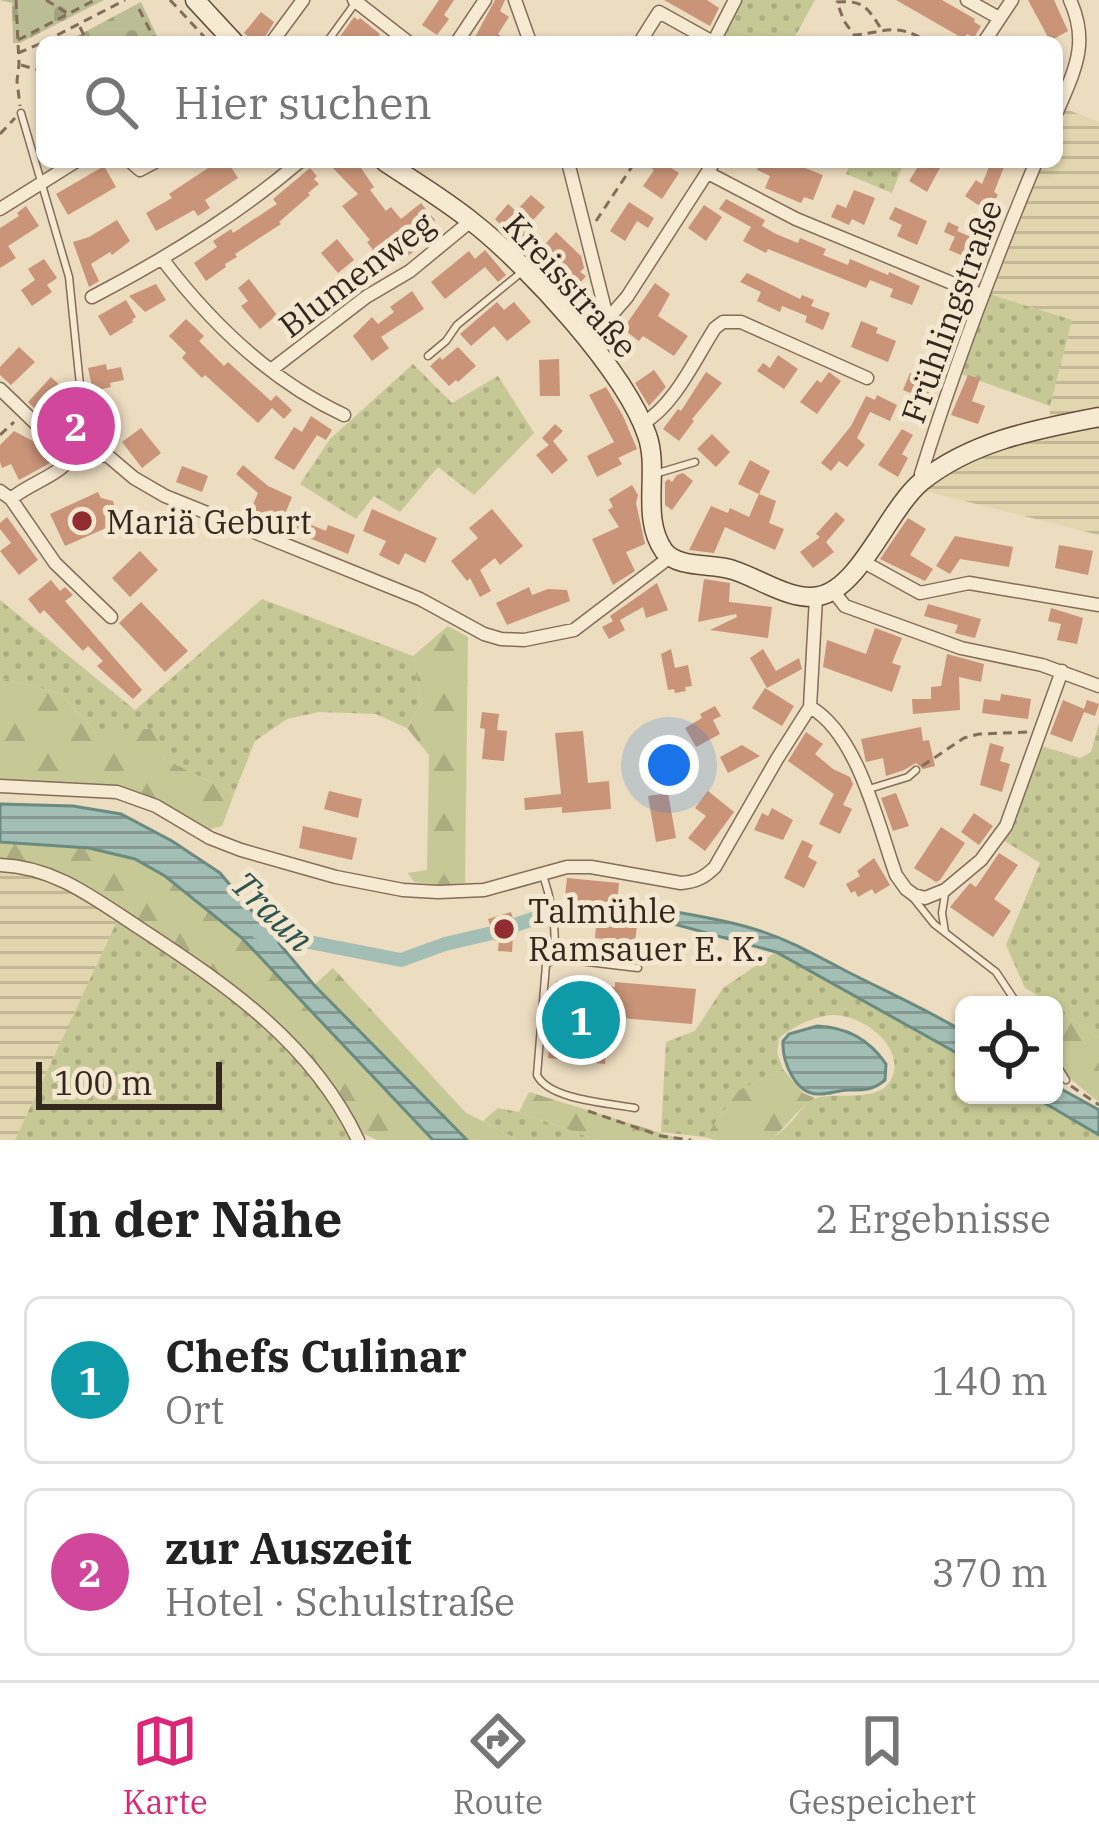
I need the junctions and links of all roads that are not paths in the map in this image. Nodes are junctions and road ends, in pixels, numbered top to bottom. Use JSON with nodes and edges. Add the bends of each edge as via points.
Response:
{"nodes":[{"id":1,"x":195,"y":0,"type":"edge"},
{"id":2,"x":303,"y":0,"type":"edge"},
{"id":3,"x":484,"y":0,"type":"edge"},
{"id":4,"x":515,"y":0,"type":"edge"},
{"id":5,"x":735,"y":0,"type":"edge"},
{"id":6,"x":967,"y":0,"type":"edge"},
{"id":7,"x":1012,"y":0,"type":"edge"},
{"id":8,"x":1070,"y":0,"type":"edge"},
{"id":9,"x":355,"y":1,"type":"edge"},
{"id":10,"x":999,"y":18,"type":"junction"},
{"id":11,"x":228,"y":36,"type":"edge"},
{"id":12,"x":276,"y":36,"type":"edge"},
{"id":13,"x":331,"y":36,"type":"edge"},
{"id":14,"x":400,"y":36,"type":"edge"},
{"id":15,"x":461,"y":36,"type":"edge"},
{"id":16,"x":528,"y":36,"type":"edge"},
{"id":17,"x":644,"y":36,"type":"edge"},
{"id":18,"x":702,"y":36,"type":"edge"},
{"id":19,"x":717,"y":36,"type":"edge"},
{"id":20,"x":988,"y":36,"type":"edge"},
{"id":21,"x":1063,"y":97,"type":"edge"},
{"id":22,"x":21,"y":114,"type":"road end"},
{"id":23,"x":36,"y":168,"type":"edge"},
{"id":24,"x":36,"y":168,"type":"edge"},
{"id":25,"x":64,"y":168,"type":"edge"},
{"id":26,"x":292,"y":168,"type":"edge"},
{"id":27,"x":394,"y":168,"type":"edge"},
{"id":28,"x":570,"y":168,"type":"edge"},
{"id":29,"x":711,"y":168,"type":"edge"},
{"id":30,"x":1034,"y":168,"type":"edge"},
{"id":31,"x":40,"y":182,"type":"junction"},
{"id":32,"x":0,"y":209,"type":"edge"},
{"id":33,"x":472,"y":220,"type":"junction"},
{"id":34,"x":163,"y":260,"type":"junction"},
{"id":35,"x":524,"y":270,"type":"junction"},
{"id":36,"x":981,"y":295,"type":"junction"},
{"id":37,"x":92,"y":297,"type":"dead end"},
{"id":38,"x":608,"y":321,"type":"junction"},
{"id":39,"x":588,"y":342,"type":"junction"},
{"id":40,"x":428,"y":356,"type":"dead end"},
{"id":41,"x":271,"y":370,"type":"junction"},
{"id":42,"x":867,"y":378,"type":"dead end"},
{"id":43,"x":0,"y":389,"type":"edge"},
{"id":44,"x":344,"y":416,"type":"dead end"},
{"id":45,"x":1099,"y":417,"type":"edge"},
{"id":46,"x":642,"y":424,"type":"junction"},
{"id":47,"x":74,"y":452,"type":"junction"},
{"id":48,"x":101,"y":454,"type":"junction"},
{"id":49,"x":695,"y":462,"type":"dead end"},
{"id":50,"x":652,"y":473,"type":"junction"},
{"id":51,"x":925,"y":479,"type":"junction"},
{"id":52,"x":5,"y":495,"type":"edge"},
{"id":53,"x":670,"y":557,"type":"junction"},
{"id":54,"x":862,"y":561,"type":"junction"},
{"id":55,"x":824,"y":594,"type":"junction"},
{"id":56,"x":1099,"y":605,"type":"edge"},
{"id":57,"x":111,"y":617,"type":"dead end"},
{"id":58,"x":1063,"y":671,"type":"junction"},
{"id":59,"x":1099,"y":686,"type":"edge"},
{"id":60,"x":810,"y":707,"type":"junction"},
{"id":61,"x":916,"y":770,"type":"road end"},
{"id":62,"x":0,"y":786,"type":"edge"},
{"id":63,"x":866,"y":790,"type":"junction"},
{"id":64,"x":0,"y":865,"type":"edge"},
{"id":65,"x":543,"y":875,"type":"junction"},
{"id":66,"x":945,"y":890,"type":"junction"},
{"id":67,"x":914,"y":895,"type":"junction"},
{"id":68,"x":945,"y":932,"type":"junction"},
{"id":69,"x":554,"y":958,"type":"junction"},
{"id":70,"x":638,"y":968,"type":"dead end"},
{"id":71,"x":1012,"y":996,"type":"edge"},
{"id":72,"x":1063,"y":1075,"type":"edge"},
{"id":73,"x":1066,"y":1080,"type":"road end"},
{"id":74,"x":635,"y":1108,"type":"dead end"},
{"id":75,"x":358,"y":1140,"type":"edge"}],
"edges":[{"from":1,"to":11,"type":"street"},
{"from":2,"to":12,"type":"street"},
{"from":3,"to":15,"type":"street"},
{"from":4,"to":16,"type":"street"},
{"from":5,"to":19,"type":"street"},
{"from":6,"to":10,"type":"street"},
{"from":7,"to":10,"type":"street"},
{"from":8,"to":21,"type":"street","via":[[1079,56]]},
{"from":9,"to":13,"type":"lane"},
{"from":9,"to":14,"type":"street"},
{"from":10,"to":20,"type":"street"},
{"from":17,"to":18,"type":"street","via":[[659,12]]},
{"from":22,"to":24,"type":"lane"},
{"from":23,"to":31,"type":"lane"},
{"from":25,"to":31,"type":"street"},
{"from":26,"to":34,"type":"street"},
{"from":27,"to":33,"type":"street","name":"Kreisstraße"},
{"from":28,"to":38,"type":"street"},
{"from":29,"to":36,"type":"street","via":[[796,219]]},
{"from":29,"to":38,"type":"street"},
{"from":30,"to":36,"type":"street","name":"Frühlingstraße"},
{"from":31,"to":32,"type":"street"},
{"from":31,"to":48,"type":"lane","via":[[69,277],[80,395],[107,427]]},
{"from":33,"to":35,"type":"street","name":"Kreisstraße"},
{"from":33,"to":41,"type":"street","name":"Blumenweg"},
{"from":34,"to":37,"type":"street"},
{"from":34,"to":41,"type":"street"},
{"from":35,"to":39,"type":"street","name":"Kreisstraße"},
{"from":35,"to":40,"type":"lane"},
{"from":36,"to":51,"type":"street","name":"Frühlingstraße"},
{"from":38,"to":39,"type":"street"},
{"from":39,"to":46,"type":"street","name":"Kreisstraße"},
{"from":41,"to":44,"type":"street"},
{"from":42,"to":46,"type":"street","via":[[741,322],[723,322],[667,403]]},
{"from":43,"to":47,"type":"street"},
{"from":45,"to":51,"type":"street","via":[[996,441]]},
{"from":46,"to":50,"type":"street","name":"Kreisstraße"},
{"from":47,"to":48,"type":"street"},
{"from":47,"to":52,"type":"street","via":[[66,465]]},
{"from":48,"to":53,"type":"street","via":[[165,496],[501,639],[574,630]]},
{"from":49,"to":50,"type":"lane"},
{"from":50,"to":53,"type":"street","name":"Kreisstraße","via":[[655,529]]},
{"from":51,"to":54,"type":"street"},
{"from":52,"to":57,"type":"street","via":[[56,563]]},
{"from":53,"to":55,"type":"street","via":[[804,597]]},
{"from":54,"to":55,"type":"street"},
{"from":54,"to":56,"type":"street","via":[[920,592],[969,583]]},
{"from":55,"to":58,"type":"street","via":[[961,648]]},
{"from":55,"to":60,"type":"street"},
{"from":58,"to":59,"type":"street"},
{"from":58,"to":66,"type":"street","via":[[1001,835]]},
{"from":60,"to":63,"type":"street","via":[[853,754]]},
{"from":60,"to":65,"type":"street","via":[[701,878],[681,883],[591,867]]},
{"from":61,"to":63,"type":"lane"},
{"from":62,"to":65,"type":"street","via":[[117,792],[241,850],[403,890],[484,890]]},
{"from":63,"to":67,"type":"street","via":[[896,875]]},
{"from":64,"to":75,"type":"street","via":[[74,885],[211,974],[315,1071]]},
{"from":65,"to":69,"type":"lane"},
{"from":66,"to":67,"type":"street"},
{"from":66,"to":68,"type":"lane"},
{"from":67,"to":68,"type":"lane"},
{"from":68,"to":71,"type":"lane","via":[[996,972]]},
{"from":69,"to":70,"type":"lane"},
{"from":69,"to":74,"type":"lane","via":[[546,965],[537,1076],[556,1093]]},
{"from":72,"to":73,"type":"lane"}]}
